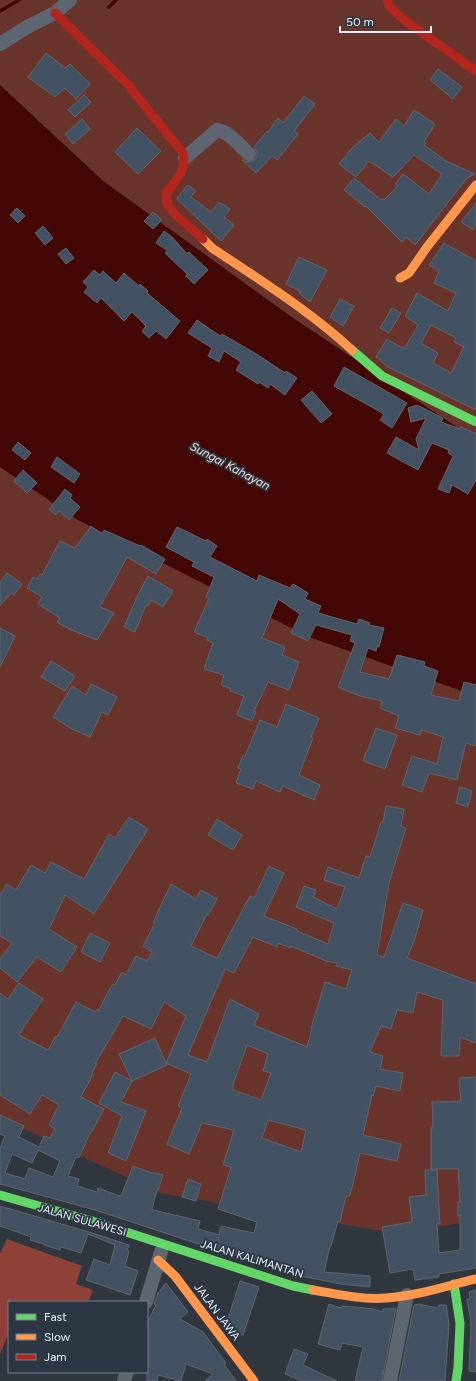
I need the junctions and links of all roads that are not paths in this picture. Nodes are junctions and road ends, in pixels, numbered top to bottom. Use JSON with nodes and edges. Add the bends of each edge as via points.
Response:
{"nodes":[{"id":1,"x":70,"y":0,"type":"edge"},
{"id":2,"x":387,"y":0,"type":"edge"},
{"id":3,"x":55,"y":13,"type":"junction"},
{"id":4,"x":0,"y":44,"type":"edge"},
{"id":5,"x":476,"y":71,"type":"edge"},
{"id":6,"x":249,"y":154,"type":"dead end"},
{"id":7,"x":185,"y":158,"type":"junction"},
{"id":8,"x":476,"y":185,"type":"edge"},
{"id":9,"x":400,"y":278,"type":"dead end"},
{"id":10,"x":476,"y":422,"type":"edge"},
{"id":11,"x":0,"y":1195,"type":"edge"},
{"id":12,"x":164,"y":1244,"type":"junction"},
{"id":13,"x":158,"y":1260,"type":"junction"},
{"id":14,"x":476,"y":1279,"type":"edge"},
{"id":15,"x":454,"y":1284,"type":"junction"},
{"id":16,"x":407,"y":1295,"type":"junction"},
{"id":17,"x":146,"y":1301,"type":"edge"},
{"id":18,"x":254,"y":1381,"type":"edge"},
{"id":19,"x":390,"y":1381,"type":"edge"},
{"id":20,"x":456,"y":1381,"type":"edge"}],
"edges":[{"from":1,"to":3,"type":"street"},
{"from":2,"to":5,"type":"street","via":[[389,6],[404,20]]},
{"from":3,"to":4,"type":"street"},
{"from":3,"to":7,"type":"street","via":[[128,85]]},
{"from":6,"to":7,"type":"street","via":[[227,133],[217,130]]},
{"from":7,"to":10,"type":"street","via":[[180,176],[166,193],[167,205],[176,216],[212,248],[311,316],[382,376]]},
{"from":8,"to":9,"type":"street","via":[[426,247],[409,273]]},
{"from":11,"to":12,"type":"street","name":"JALAN SULAWESI"},
{"from":12,"to":13,"type":"street"},
{"from":12,"to":16,"type":"street","name":"JALAN KALIMANTAN","via":[[293,1286],[364,1298]]},
{"from":13,"to":17,"type":"street"},
{"from":13,"to":18,"type":"street","name":"JALAN JAWA","via":[[188,1292]]},
{"from":14,"to":15,"type":"street","name":"JALAN KALIMANTAN"},
{"from":15,"to":16,"type":"street","name":"JALAN KALIMANTAN"},
{"from":15,"to":20,"type":"street","via":[[460,1323]]},
{"from":16,"to":19,"type":"street"}]}
